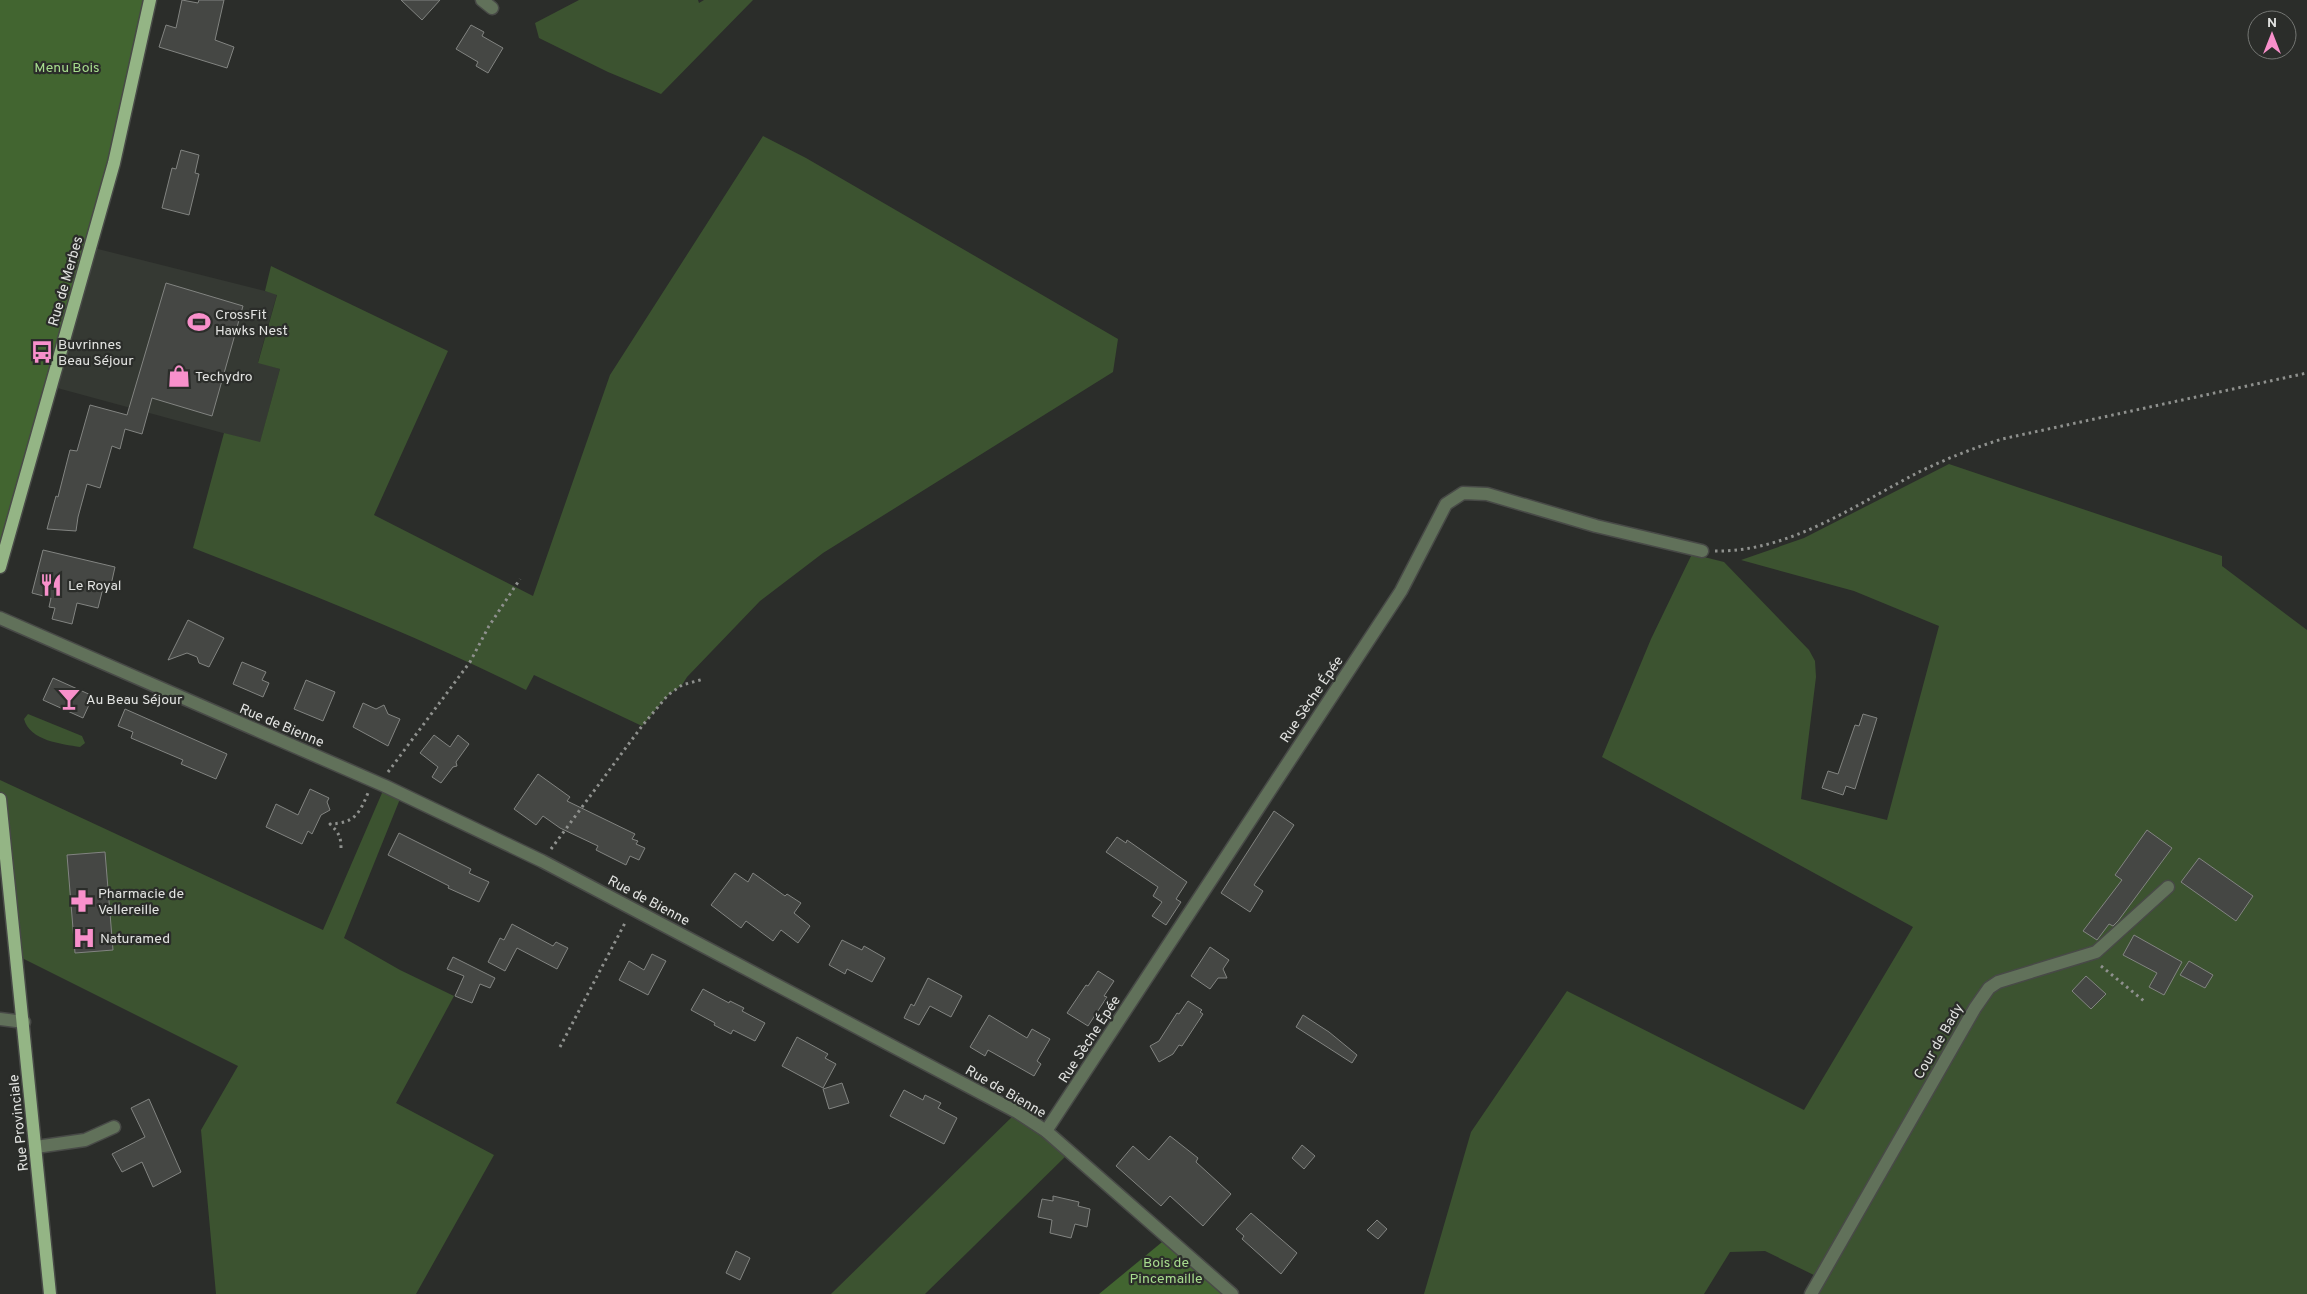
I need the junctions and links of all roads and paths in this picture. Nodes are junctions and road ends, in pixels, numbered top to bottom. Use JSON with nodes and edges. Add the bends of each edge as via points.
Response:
{"nodes":[{"id":1,"x":150,"y":0,"type":"edge"},
{"id":2,"x":2307,"y":373,"type":"edge"},
{"id":3,"x":1702,"y":551,"type":"joint"},
{"id":4,"x":0,"y":567,"type":"edge"},
{"id":5,"x":520,"y":579,"type":"dead end"},
{"id":6,"x":0,"y":618,"type":"edge"},
{"id":7,"x":704,"y":679,"type":"dead end"},
{"id":8,"x":376,"y":782,"type":"junction"},
{"id":9,"x":0,"y":799,"type":"edge"},
{"id":10,"x":341,"y":848,"type":"dead end"},
{"id":11,"x":542,"y":861,"type":"junction"},
{"id":12,"x":2168,"y":887,"type":"dead end"},
{"id":13,"x":633,"y":908,"type":"junction"},
{"id":14,"x":2087,"y":955,"type":"junction"},
{"id":15,"x":2144,"y":1001,"type":"dead end"},
{"id":16,"x":0,"y":1019,"type":"edge"},
{"id":17,"x":24,"y":1022,"type":"junction"},
{"id":18,"x":560,"y":1047,"type":"dead end"},
{"id":19,"x":114,"y":1128,"type":"dead end"},
{"id":20,"x":1046,"y":1131,"type":"junction"},
{"id":21,"x":36,"y":1147,"type":"junction"},
{"id":22,"x":50,"y":1294,"type":"edge"},
{"id":23,"x":1232,"y":1294,"type":"edge"},
{"id":24,"x":1811,"y":1294,"type":"edge"}],
"edges":[{"from":1,"to":4,"type":"main road","name":"Rue de Merbes","via":[[114,163]]},
{"from":2,"to":3,"type":"path","via":[[2002,439],[1965,450],[1796,536],[1734,552]]},
{"from":3,"to":20,"type":"street","name":"Rue Sèche Épée","via":[[1596,526],[1487,494],[1463,493],[1446,504],[1401,591]]},
{"from":5,"to":8,"type":"path","via":[[470,662]]},
{"from":6,"to":8,"type":"street","name":"Rue de Bienne"},
{"from":7,"to":11,"type":"path","via":[[682,685],[668,695]]},
{"from":8,"to":10,"type":"path","via":[[358,815],[342,824],[330,824],[338,831]]},
{"from":8,"to":11,"type":"street","name":"Rue de Bienne"},
{"from":9,"to":17,"type":"main road","name":"Rue Provinciale"},
{"from":11,"to":13,"type":"street","name":"Rue de Bienne"},
{"from":12,"to":14,"type":"street","name":"Cour de Bady","via":[[2096,952]]},
{"from":13,"to":18,"type":"path"},
{"from":13,"to":20,"type":"street","name":"Rue de Bienne","via":[[1009,1108]]},
{"from":14,"to":15,"type":"path"},
{"from":14,"to":24,"type":"street","name":"Cour de Bady","via":[[2008,977],[1989,988]]},
{"from":16,"to":17,"type":"street"},
{"from":17,"to":21,"type":"main road","name":"Rue Provinciale"},
{"from":19,"to":21,"type":"street","via":[[85,1140]]},
{"from":20,"to":23,"type":"street","name":"Rue de Bienne"},
{"from":21,"to":22,"type":"main road","name":"Rue Provinciale"}]}
